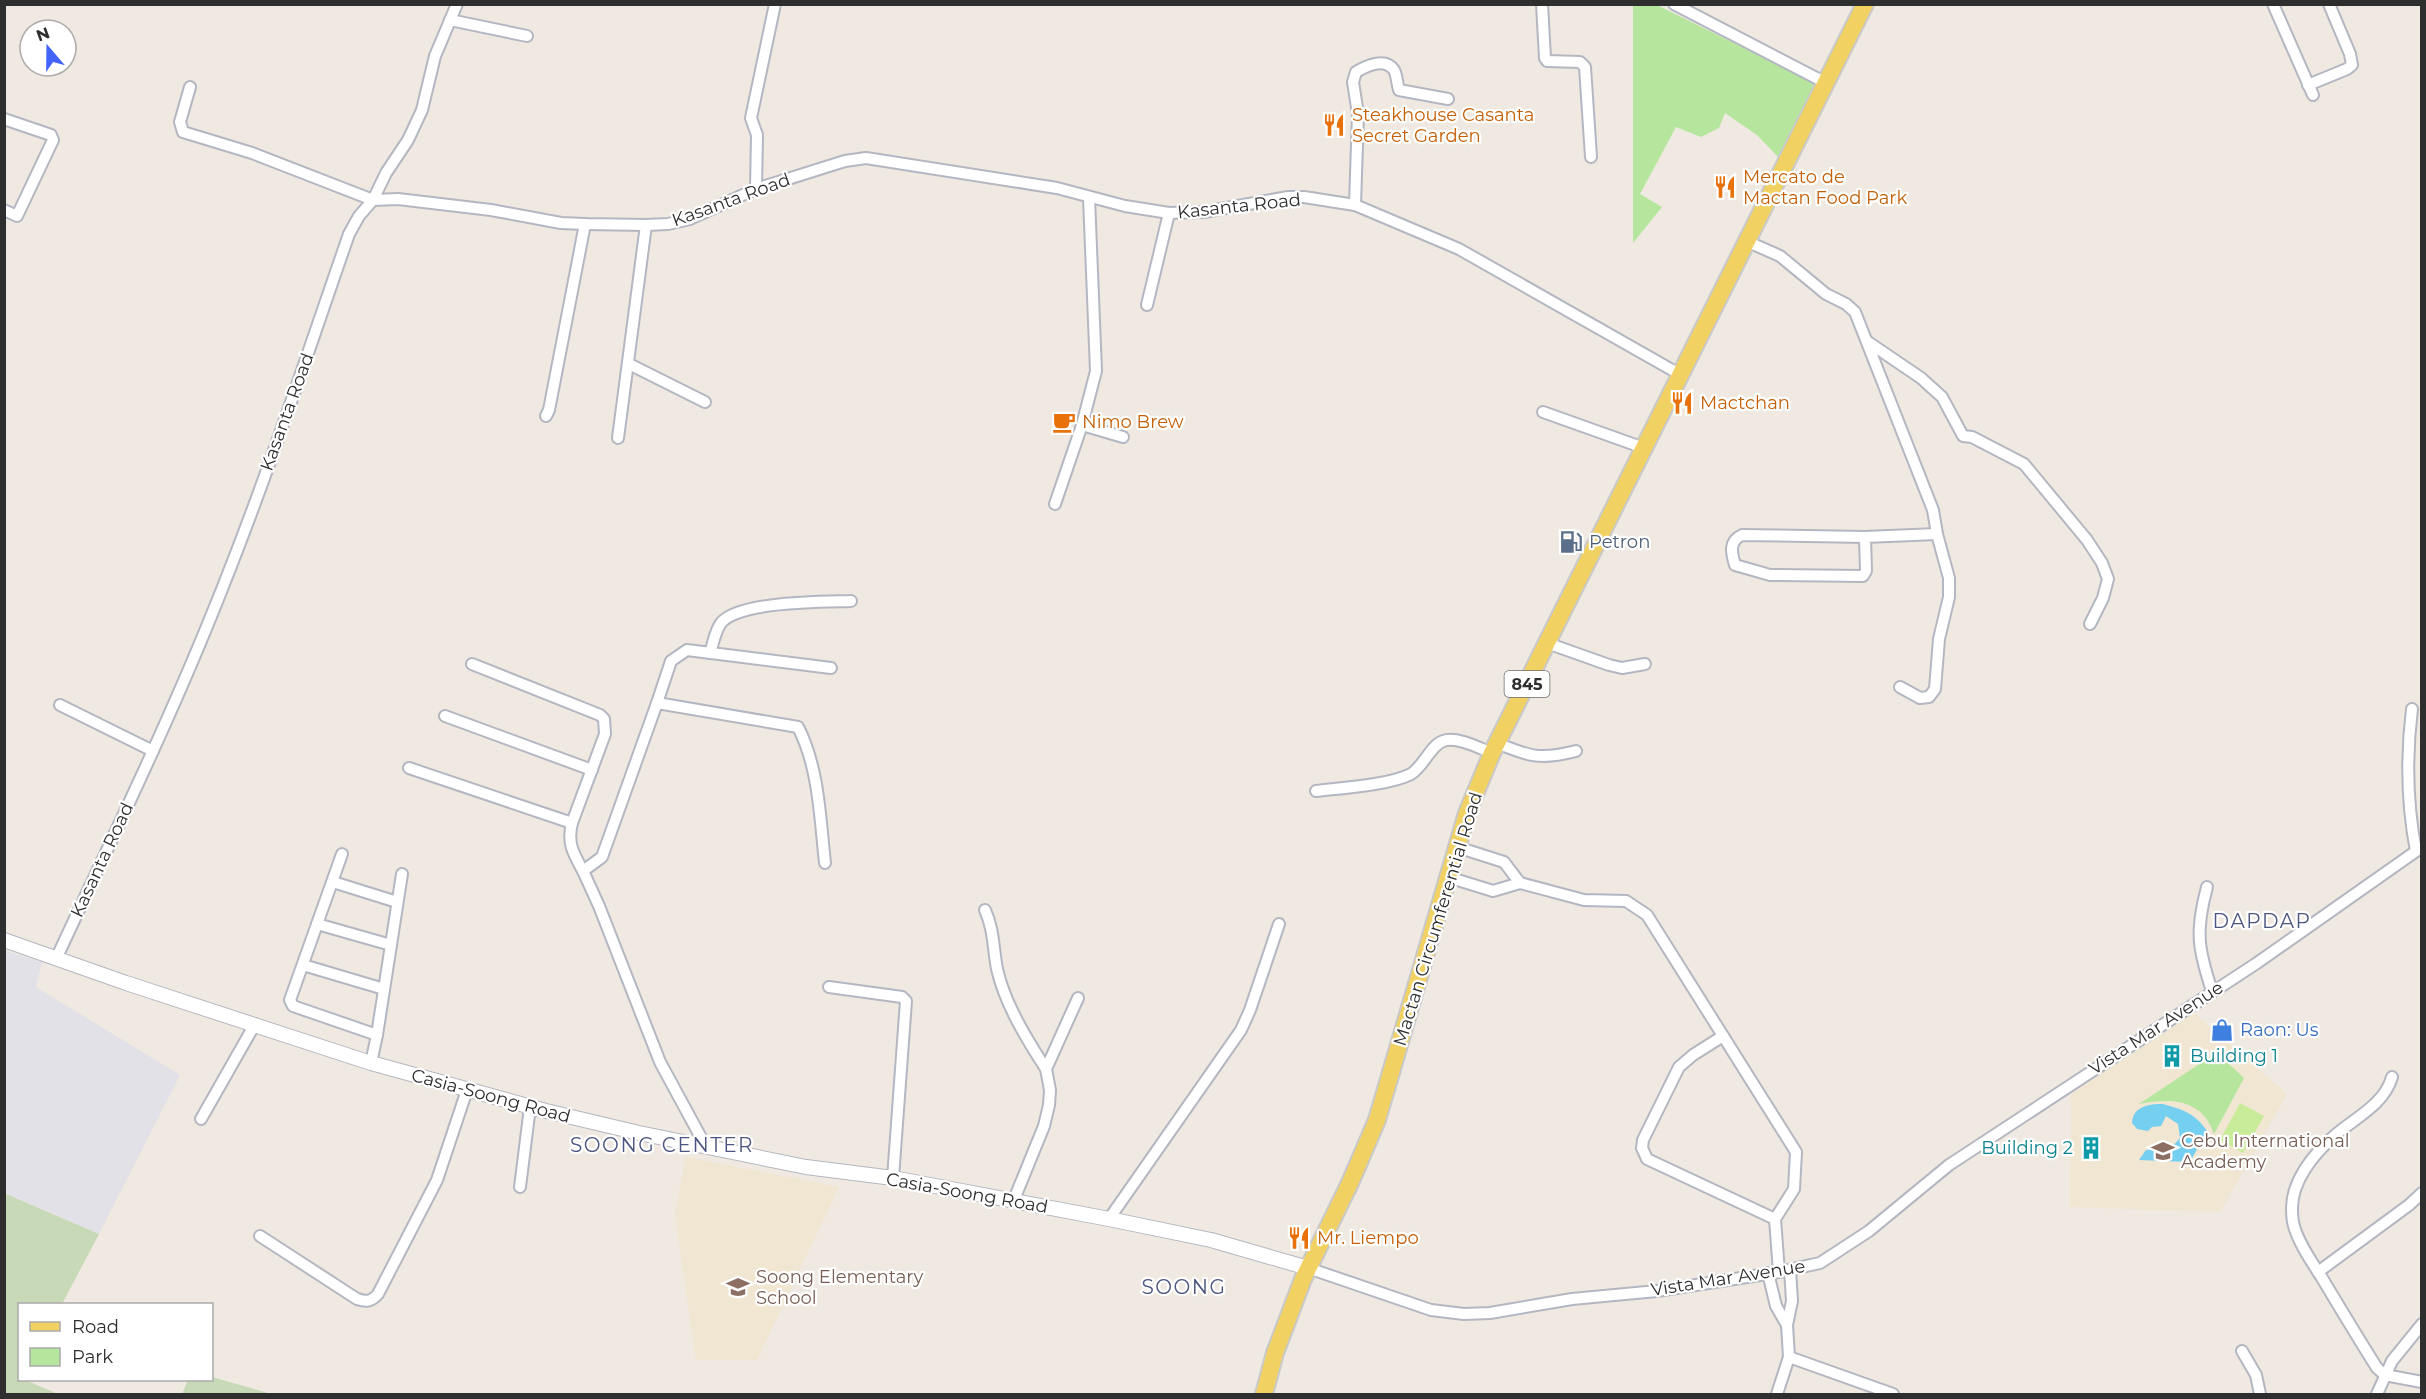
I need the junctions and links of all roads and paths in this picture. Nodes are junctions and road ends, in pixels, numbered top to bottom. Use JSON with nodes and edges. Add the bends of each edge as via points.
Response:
{"nodes":[{"id":1,"x":457,"y":4,"type":"edge"},
{"id":2,"x":775,"y":4,"type":"edge"},
{"id":3,"x":1542,"y":4,"type":"edge"},
{"id":4,"x":1674,"y":4,"type":"edge"},
{"id":5,"x":1865,"y":4,"type":"edge"},
{"id":6,"x":2273,"y":4,"type":"edge"},
{"id":7,"x":2329,"y":4,"type":"edge"},
{"id":8,"x":450,"y":20,"type":"junction"},
{"id":9,"x":527,"y":36,"type":"dead end"},
{"id":10,"x":1826,"y":83,"type":"junction"},
{"id":11,"x":190,"y":87,"type":"dead end"},
{"id":12,"x":1448,"y":99,"type":"dead end"},
{"id":13,"x":4,"y":119,"type":"edge"},
{"id":14,"x":1591,"y":157,"type":"dead end"},
{"id":15,"x":756,"y":189,"type":"junction"},
{"id":16,"x":1089,"y":198,"type":"junction"},
{"id":17,"x":373,"y":200,"type":"junction"},
{"id":18,"x":1355,"y":205,"type":"junction"},
{"id":19,"x":4,"y":210,"type":"edge"},
{"id":20,"x":1169,"y":213,"type":"junction"},
{"id":21,"x":585,"y":224,"type":"junction"},
{"id":22,"x":646,"y":225,"type":"junction"},
{"id":23,"x":1746,"y":241,"type":"junction"},
{"id":24,"x":1147,"y":305,"type":"dead end"},
{"id":25,"x":1868,"y":342,"type":"junction"},
{"id":26,"x":629,"y":364,"type":"junction"},
{"id":27,"x":1681,"y":375,"type":"junction"},
{"id":28,"x":705,"y":402,"type":"dead end"},
{"id":29,"x":1543,"y":412,"type":"dead end"},
{"id":30,"x":546,"y":417,"type":"dead end"},
{"id":31,"x":1082,"y":425,"type":"junction"},
{"id":32,"x":1123,"y":437,"type":"dead end"},
{"id":33,"x":618,"y":438,"type":"dead end"},
{"id":34,"x":1644,"y":448,"type":"junction"},
{"id":35,"x":1055,"y":504,"type":"dead end"},
{"id":36,"x":1937,"y":534,"type":"junction"},
{"id":37,"x":1865,"y":537,"type":"junction"},
{"id":38,"x":851,"y":601,"type":"dead end"},
{"id":39,"x":2090,"y":624,"type":"dead end"},
{"id":40,"x":1547,"y":643,"type":"junction"},
{"id":41,"x":711,"y":653,"type":"junction"},
{"id":42,"x":472,"y":664,"type":"dead end"},
{"id":43,"x":1645,"y":664,"type":"dead end"},
{"id":44,"x":831,"y":668,"type":"dead end"},
{"id":45,"x":1900,"y":687,"type":"dead end"},
{"id":46,"x":657,"y":703,"type":"junction"},
{"id":47,"x":60,"y":705,"type":"dead end"},
{"id":48,"x":2412,"y":709,"type":"dead end"},
{"id":49,"x":445,"y":716,"type":"dead end"},
{"id":50,"x":1494,"y":748,"type":"junction"},
{"id":51,"x":153,"y":751,"type":"junction"},
{"id":52,"x":1576,"y":752,"type":"dead end"},
{"id":53,"x":409,"y":768,"type":"dead end"},
{"id":54,"x":592,"y":770,"type":"junction"},
{"id":55,"x":1316,"y":791,"type":"dead end"},
{"id":56,"x":573,"y":823,"type":"junction"},
{"id":57,"x":1457,"y":847,"type":"junction"},
{"id":58,"x":2419,"y":849,"type":"edge"},
{"id":59,"x":342,"y":854,"type":"dead end"},
{"id":60,"x":825,"y":863,"type":"dead end"},
{"id":61,"x":583,"y":871,"type":"junction"},
{"id":62,"x":402,"y":873,"type":"dead end"},
{"id":63,"x":1448,"y":876,"type":"junction"},
{"id":64,"x":333,"y":882,"type":"junction"},
{"id":65,"x":1520,"y":883,"type":"junction"},
{"id":66,"x":2207,"y":887,"type":"dead end"},
{"id":67,"x":397,"y":902,"type":"junction"},
{"id":68,"x":985,"y":910,"type":"dead end"},
{"id":69,"x":317,"y":924,"type":"junction"},
{"id":70,"x":1279,"y":924,"type":"dead end"},
{"id":71,"x":4,"y":940,"type":"edge"},
{"id":72,"x":392,"y":945,"type":"junction"},
{"id":73,"x":57,"y":957,"type":"junction"},
{"id":74,"x":303,"y":965,"type":"junction"},
{"id":75,"x":829,"y":987,"type":"dead end"},
{"id":76,"x":384,"y":989,"type":"junction"},
{"id":77,"x":2212,"y":992,"type":"junction"},
{"id":78,"x":1078,"y":998,"type":"dead end"},
{"id":79,"x":255,"y":1024,"type":"junction"},
{"id":80,"x":377,"y":1035,"type":"junction"},
{"id":81,"x":1724,"y":1036,"type":"junction"},
{"id":82,"x":371,"y":1063,"type":"junction"},
{"id":83,"x":1046,"y":1069,"type":"junction"},
{"id":84,"x":2392,"y":1077,"type":"dead end"},
{"id":85,"x":467,"y":1090,"type":"junction"},
{"id":86,"x":530,"y":1107,"type":"junction"},
{"id":87,"x":201,"y":1119,"type":"dead end"},
{"id":88,"x":705,"y":1145,"type":"junction"},
{"id":89,"x":893,"y":1179,"type":"junction"},
{"id":90,"x":520,"y":1187,"type":"dead end"},
{"id":91,"x":2421,"y":1193,"type":"edge"},
{"id":92,"x":1013,"y":1202,"type":"junction"},
{"id":93,"x":1109,"y":1219,"type":"junction"},
{"id":94,"x":1775,"y":1219,"type":"junction"},
{"id":95,"x":260,"y":1236,"type":"dead end"},
{"id":96,"x":1308,"y":1268,"type":"junction"},
{"id":97,"x":1779,"y":1272,"type":"junction"},
{"id":98,"x":2318,"y":1272,"type":"junction"},
{"id":99,"x":1787,"y":1324,"type":"junction"},
{"id":100,"x":2421,"y":1324,"type":"edge"},
{"id":101,"x":2242,"y":1351,"type":"dead end"},
{"id":102,"x":1789,"y":1357,"type":"junction"},
{"id":103,"x":2385,"y":1375,"type":"junction"},
{"id":104,"x":2421,"y":1382,"type":"edge"},
{"id":105,"x":1264,"y":1395,"type":"edge"},
{"id":106,"x":1777,"y":1395,"type":"edge"},
{"id":107,"x":1893,"y":1395,"type":"edge"},
{"id":108,"x":2260,"y":1395,"type":"edge"},
{"id":109,"x":2377,"y":1395,"type":"edge"}],
"edges":[{"from":1,"to":8,"type":"street"},
{"from":2,"to":15,"type":"street","via":[[751,118],[757,135]]},
{"from":3,"to":14,"type":"street","via":[[1547,61],[1580,62],[1585,67]]},
{"from":4,"to":10,"type":"street"},
{"from":5,"to":10,"type":"main road","name":"Mactan Circumferential Road","number":"845"},
{"from":6,"to":7,"type":"street","via":[[2310,90],[2352,64]]},
{"from":8,"to":9,"type":"street"},
{"from":8,"to":17,"type":"street","via":[[435,56],[422,111]]},
{"from":10,"to":23,"type":"main road","name":"Mactan Circumferential Road","number":"845"},
{"from":11,"to":17,"type":"street","via":[[180,122],[183,132],[252,153]]},
{"from":12,"to":18,"type":"street","via":[[1399,90],[1395,72],[1386,65],[1376,64],[1356,72]]},
{"from":13,"to":19,"type":"street","via":[[51,135],[53,140],[17,216]]},
{"from":15,"to":16,"type":"street","name":"Kasanta Road","via":[[866,158],[1052,188]]},
{"from":15,"to":22,"type":"street","name":"Kasanta Road","via":[[690,219]]},
{"from":16,"to":20,"type":"street","name":"Kasanta Road"},
{"from":16,"to":31,"type":"street","via":[[1095,372]]},
{"from":17,"to":21,"type":"street","name":"Kasanta Road","via":[[398,199]]},
{"from":17,"to":51,"type":"street","name":"Kasanta Road","via":[[358,216],[349,234],[292,402],[225,580]]},
{"from":18,"to":20,"type":"street","name":"Kasanta Road","via":[[1288,197],[1203,212]]},
{"from":18,"to":27,"type":"street","name":"Kasanta Road","via":[[1459,249]]},
{"from":20,"to":24,"type":"street"},
{"from":21,"to":22,"type":"street","name":"Kasanta Road"},
{"from":21,"to":30,"type":"street"},
{"from":22,"to":26,"type":"street"},
{"from":23,"to":25,"type":"street","via":[[1780,256],[1826,294],[1846,304],[1855,312]]},
{"from":23,"to":27,"type":"main road","name":"Mactan Circumferential Road","number":"845"},
{"from":25,"to":36,"type":"street","via":[[1933,510]]},
{"from":25,"to":39,"type":"street","via":[[1942,397],[1963,436],[2024,464],[2087,540],[2108,579]]},
{"from":26,"to":28,"type":"street"},
{"from":26,"to":33,"type":"street"},
{"from":27,"to":34,"type":"main road","name":"Mactan Circumferential Road","number":"845"},
{"from":29,"to":34,"type":"street"},
{"from":31,"to":32,"type":"street"},
{"from":31,"to":35,"type":"street"},
{"from":34,"to":40,"type":"main road","name":"Mactan Circumferential Road","number":"845"},
{"from":36,"to":37,"type":"street"},
{"from":36,"to":45,"type":"street","via":[[1950,586],[1939,639],[1935,689],[1929,697],[1920,698]]},
{"from":37,"to":37,"type":"street","via":[[1863,576],[1770,575],[1735,565],[1731,554],[1732,543],[1742,535]]},
{"from":38,"to":41,"type":"street","via":[[759,607],[730,615],[718,628]]},
{"from":40,"to":43,"type":"street","via":[[1622,668]]},
{"from":40,"to":50,"type":"main road","name":"Mactan Circumferential Road","number":"845"},
{"from":41,"to":44,"type":"street"},
{"from":41,"to":46,"type":"street","via":[[687,650],[671,661]]},
{"from":42,"to":54,"type":"street","via":[[600,715],[606,725],[605,734]]},
{"from":46,"to":60,"type":"street","via":[[798,727],[807,744],[817,789]]},
{"from":46,"to":61,"type":"street","via":[[602,857]]},
{"from":47,"to":51,"type":"street"},
{"from":48,"to":58,"type":"street","via":[[2409,798]]},
{"from":49,"to":54,"type":"street"},
{"from":50,"to":52,"type":"street","via":[[1540,758]]},
{"from":50,"to":55,"type":"street","via":[[1444,741],[1410,775]]},
{"from":50,"to":57,"type":"main road","name":"Mactan Circumferential Road","number":"845"},
{"from":51,"to":73,"type":"street","name":"Kasanta Road"},
{"from":53,"to":56,"type":"street"},
{"from":54,"to":56,"type":"street"},
{"from":56,"to":61,"type":"street","via":[[569,837]]},
{"from":57,"to":63,"type":"main road","name":"Mactan Circumferential Road","number":"845"},
{"from":57,"to":65,"type":"street","via":[[1504,862]]},
{"from":58,"to":77,"type":"street","name":"Vista Mar Avenue"},
{"from":59,"to":64,"type":"street"},
{"from":61,"to":88,"type":"street","via":[[660,1062]]},
{"from":62,"to":67,"type":"street"},
{"from":63,"to":65,"type":"street","via":[[1493,891]]},
{"from":63,"to":96,"type":"main road","name":"Mactan Circumferential Road","number":"845","via":[[1377,1120]]},
{"from":64,"to":67,"type":"street"},
{"from":64,"to":69,"type":"street"},
{"from":65,"to":81,"type":"street","via":[[1584,900],[1626,901],[1647,915]]},
{"from":66,"to":77,"type":"street","via":[[2199,936]]},
{"from":67,"to":72,"type":"street"},
{"from":68,"to":83,"type":"street","via":[[1005,995]]},
{"from":69,"to":72,"type":"street"},
{"from":69,"to":74,"type":"street"},
{"from":70,"to":93,"type":"street","via":[[1241,1030]]},
{"from":71,"to":73,"type":"street","name":"Casia-Soong Road"},
{"from":72,"to":76,"type":"street"},
{"from":73,"to":79,"type":"street","name":"Casia-Soong Road"},
{"from":74,"to":76,"type":"street"},
{"from":74,"to":80,"type":"street","via":[[290,995],[293,1006]]},
{"from":75,"to":89,"type":"street","via":[[902,997],[906,1001]]},
{"from":76,"to":80,"type":"street"},
{"from":77,"to":97,"type":"street","name":"Vista Mar Avenue","via":[[1949,1165],[1837,1254],[1820,1263]]},
{"from":78,"to":83,"type":"street"},
{"from":79,"to":82,"type":"street","name":"Casia-Soong Road"},
{"from":79,"to":87,"type":"street"},
{"from":80,"to":82,"type":"street"},
{"from":81,"to":94,"type":"street","via":[[1796,1152],[1794,1189]]},
{"from":81,"to":94,"type":"street","via":[[1679,1068],[1643,1140],[1643,1154]]},
{"from":82,"to":85,"type":"street","name":"Casia-Soong Road"},
{"from":83,"to":92,"type":"street","via":[[1049,1105],[1034,1155]]},
{"from":84,"to":98,"type":"street","via":[[2375,1103],[2319,1151],[2296,1187],[2292,1205],[2294,1226]]},
{"from":85,"to":86,"type":"street","name":"Casia-Soong Road"},
{"from":85,"to":95,"type":"street","via":[[437,1180],[373,1300],[357,1299]]},
{"from":86,"to":88,"type":"street","name":"Casia-Soong Road"},
{"from":86,"to":90,"type":"street"},
{"from":88,"to":89,"type":"street","name":"Casia-Soong Road","via":[[806,1167]]},
{"from":89,"to":92,"type":"street","name":"Casia-Soong Road"},
{"from":91,"to":98,"type":"street"},
{"from":92,"to":93,"type":"street","name":"Casia-Soong Road"},
{"from":93,"to":96,"type":"street","name":"Casia-Soong Road","via":[[1211,1240]]},
{"from":94,"to":97,"type":"street"},
{"from":96,"to":97,"type":"street","name":"Vista Mar Avenue","via":[[1431,1310],[1464,1314]]},
{"from":96,"to":105,"type":"main road","name":"Mactan Circumferential Road","number":"845","via":[[1275,1353]]},
{"from":97,"to":99,"type":"street","via":[[1776,1306]]},
{"from":97,"to":99,"type":"street","via":[[1792,1301]]},
{"from":98,"to":103,"type":"street","via":[[2367,1353]]},
{"from":99,"to":102,"type":"street"},
{"from":100,"to":103,"type":"street"},
{"from":101,"to":108,"type":"street","via":[[2256,1375]]},
{"from":102,"to":106,"type":"street"},
{"from":102,"to":107,"type":"street"},
{"from":103,"to":104,"type":"street"},
{"from":103,"to":109,"type":"street"}]}
